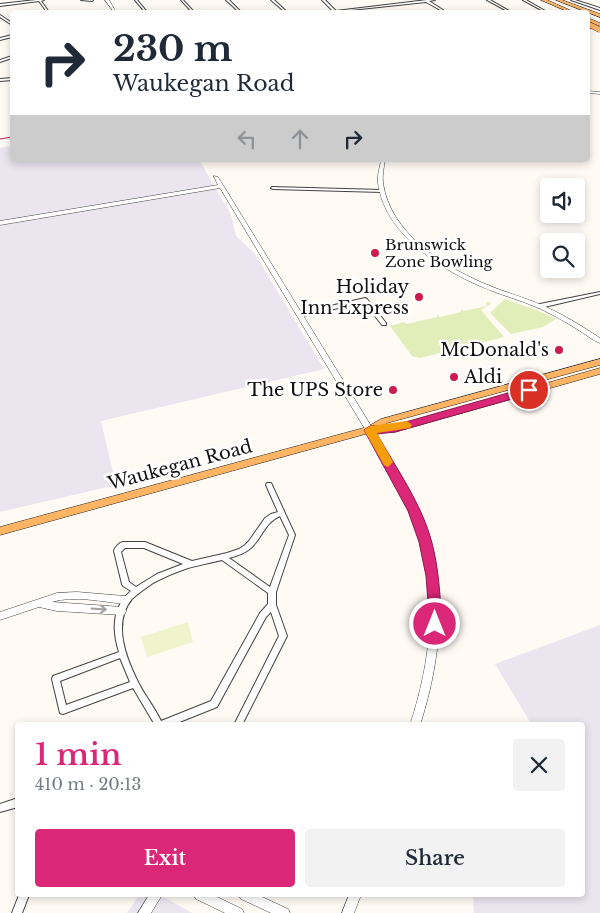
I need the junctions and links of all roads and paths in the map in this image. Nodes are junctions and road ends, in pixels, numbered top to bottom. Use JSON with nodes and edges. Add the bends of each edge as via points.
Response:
{"nodes":[{"id":1,"x":41,"y":0,"type":"edge"},
{"id":2,"x":82,"y":0,"type":"edge"},
{"id":3,"x":92,"y":0,"type":"edge"},
{"id":4,"x":136,"y":0,"type":"edge"},
{"id":5,"x":182,"y":0,"type":"edge"},
{"id":6,"x":227,"y":0,"type":"edge"},
{"id":7,"x":272,"y":0,"type":"edge"},
{"id":8,"x":323,"y":0,"type":"edge"},
{"id":9,"x":426,"y":0,"type":"edge"},
{"id":10,"x":434,"y":0,"type":"edge"},
{"id":11,"x":488,"y":0,"type":"edge"},
{"id":12,"x":524,"y":0,"type":"edge"},
{"id":13,"x":535,"y":0,"type":"edge"},
{"id":14,"x":543,"y":0,"type":"edge"},
{"id":15,"x":552,"y":0,"type":"edge"},
{"id":16,"x":558,"y":0,"type":"edge"},
{"id":17,"x":572,"y":0,"type":"edge"},
{"id":18,"x":0,"y":5,"type":"edge"},
{"id":19,"x":372,"y":8,"type":"junction"},
{"id":20,"x":600,"y":9,"type":"edge"},
{"id":21,"x":144,"y":10,"type":"edge"},
{"id":22,"x":191,"y":10,"type":"edge"},
{"id":23,"x":238,"y":10,"type":"edge"},
{"id":24,"x":284,"y":10,"type":"edge"},
{"id":25,"x":333,"y":10,"type":"edge"},
{"id":26,"x":354,"y":10,"type":"edge"},
{"id":27,"x":375,"y":10,"type":"edge"},
{"id":28,"x":442,"y":10,"type":"edge"},
{"id":29,"x":506,"y":10,"type":"edge"},
{"id":30,"x":542,"y":10,"type":"edge"},
{"id":31,"x":557,"y":10,"type":"edge"},
{"id":32,"x":567,"y":10,"type":"edge"},
{"id":33,"x":576,"y":10,"type":"edge"},
{"id":34,"x":584,"y":10,"type":"edge"},
{"id":35,"x":384,"y":162,"type":"edge"},
{"id":36,"x":216,"y":177,"type":"dead end"},
{"id":37,"x":222,"y":186,"type":"junction"},
{"id":38,"x":273,"y":188,"type":"dead end"},
{"id":39,"x":382,"y":191,"type":"junction"},
{"id":40,"x":0,"y":223,"type":"edge"},
{"id":41,"x":600,"y":293,"type":"edge"},
{"id":42,"x":540,"y":306,"type":"junction"},
{"id":43,"x":300,"y":315,"type":"junction"},
{"id":44,"x":384,"y":324,"type":"dead end"},
{"id":45,"x":600,"y":342,"type":"edge"},
{"id":46,"x":600,"y":362,"type":"edge"},
{"id":47,"x":600,"y":371,"type":"edge"},
{"id":48,"x":370,"y":430,"type":"junction"},
{"id":49,"x":269,"y":485,"type":"dead end"},
{"id":50,"x":282,"y":514,"type":"junction"},
{"id":51,"x":0,"y":530,"type":"edge"},
{"id":52,"x":222,"y":557,"type":"junction"},
{"id":53,"x":192,"y":564,"type":"junction"},
{"id":54,"x":136,"y":590,"type":"junction"},
{"id":55,"x":272,"y":592,"type":"junction"},
{"id":56,"x":69,"y":596,"type":"junction"},
{"id":57,"x":125,"y":600,"type":"junction"},
{"id":58,"x":42,"y":604,"type":"junction"},
{"id":59,"x":272,"y":605,"type":"junction"},
{"id":60,"x":66,"y":607,"type":"junction"},
{"id":61,"x":122,"y":611,"type":"junction"},
{"id":62,"x":0,"y":616,"type":"edge"},
{"id":63,"x":122,"y":654,"type":"junction"},
{"id":64,"x":134,"y":684,"type":"junction"},
{"id":65,"x":158,"y":722,"type":"edge"},
{"id":66,"x":168,"y":722,"type":"edge"},
{"id":67,"x":240,"y":722,"type":"edge"},
{"id":68,"x":417,"y":722,"type":"edge"},
{"id":69,"x":15,"y":803,"type":"edge"},
{"id":70,"x":0,"y":808,"type":"edge"},
{"id":71,"x":23,"y":897,"type":"edge"},
{"id":72,"x":155,"y":897,"type":"edge"},
{"id":73,"x":204,"y":897,"type":"edge"},
{"id":74,"x":248,"y":897,"type":"edge"},
{"id":75,"x":354,"y":897,"type":"edge"},
{"id":76,"x":17,"y":913,"type":"edge"},
{"id":77,"x":144,"y":913,"type":"edge"},
{"id":78,"x":238,"y":913,"type":"edge"},
{"id":79,"x":284,"y":913,"type":"edge"},
{"id":80,"x":348,"y":913,"type":"edge"}],
"edges":[{"from":1,"to":18,"type":"street"},
{"from":2,"to":3,"type":"street"},
{"from":4,"to":21,"type":"street"},
{"from":5,"to":22,"type":"street"},
{"from":6,"to":23,"type":"street"},
{"from":7,"to":24,"type":"street"},
{"from":8,"to":25,"type":"street"},
{"from":9,"to":10,"type":"street"},
{"from":9,"to":19,"type":"street"},
{"from":9,"to":28,"type":"street"},
{"from":11,"to":29,"type":"street"},
{"from":12,"to":30,"type":"street"},
{"from":13,"to":31,"type":"main road"},
{"from":14,"to":32,"type":"main road"},
{"from":15,"to":33,"type":"main road"},
{"from":16,"to":34,"type":"main road"},
{"from":17,"to":20,"type":"street"},
{"from":19,"to":26,"type":"street"},
{"from":19,"to":27,"type":"street"},
{"from":35,"to":39,"type":"street","via":[[380,182]]},
{"from":36,"to":37,"type":"street"},
{"from":37,"to":40,"type":"street"},
{"from":37,"to":43,"type":"street"},
{"from":38,"to":39,"type":"street"},
{"from":39,"to":42,"type":"street","via":[[389,210],[406,234],[449,268],[480,284]]},
{"from":41,"to":42,"type":"street"},
{"from":42,"to":45,"type":"street"},
{"from":43,"to":44,"type":"street","via":[[365,300]]},
{"from":43,"to":48,"type":"street"},
{"from":46,"to":48,"type":"main road","name":"Waukegan Road","via":[[384,420]]},
{"from":47,"to":48,"type":"main road","name":"Waukegan Road","via":[[395,428]]},
{"from":48,"to":51,"type":"main road","name":"Waukegan Road"},
{"from":48,"to":68,"type":"street","via":[[414,511],[426,542],[433,576],[436,607],[434,640],[429,680]]},
{"from":49,"to":50,"type":"street"},
{"from":50,"to":52,"type":"street","via":[[268,518],[243,551]]},
{"from":50,"to":55,"type":"street","via":[[292,535]]},
{"from":52,"to":53,"type":"street"},
{"from":52,"to":55,"type":"street"},
{"from":53,"to":54,"type":"street","via":[[162,574]]},
{"from":53,"to":54,"type":"street","via":[[145,545],[123,545],[118,551],[126,584]]},
{"from":54,"to":57,"type":"street"},
{"from":55,"to":59,"type":"street"},
{"from":56,"to":57,"type":"street"},
{"from":56,"to":58,"type":"street"},
{"from":56,"to":60,"type":"street"},
{"from":57,"to":61,"type":"street"},
{"from":58,"to":60,"type":"street"},
{"from":58,"to":62,"type":"street"},
{"from":59,"to":66,"type":"street","via":[[263,615],[214,704]]},
{"from":59,"to":67,"type":"street","via":[[283,636]]},
{"from":60,"to":61,"type":"street","one_way":true},
{"from":61,"to":63,"type":"street","via":[[118,625]]},
{"from":63,"to":64,"type":"street"},
{"from":63,"to":64,"type":"street","via":[[56,679],[63,710]]},
{"from":64,"to":65,"type":"street"},
{"from":69,"to":70,"type":"street"},
{"from":71,"to":76,"type":"street"},
{"from":72,"to":77,"type":"street"},
{"from":73,"to":78,"type":"street"},
{"from":74,"to":79,"type":"street"},
{"from":75,"to":80,"type":"street"}]}
